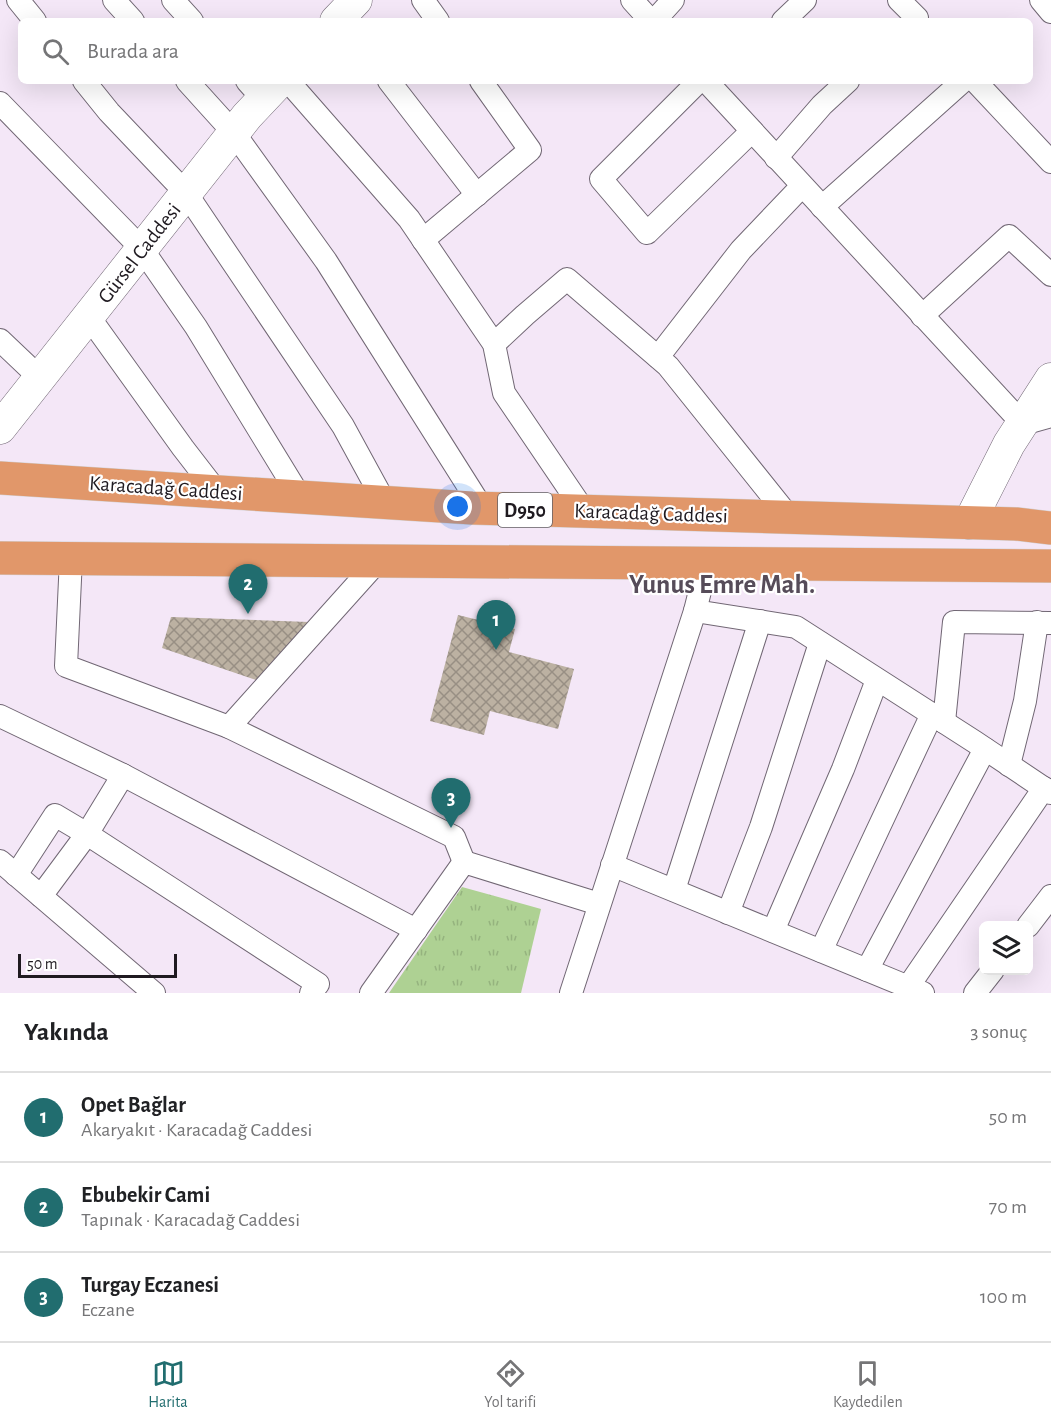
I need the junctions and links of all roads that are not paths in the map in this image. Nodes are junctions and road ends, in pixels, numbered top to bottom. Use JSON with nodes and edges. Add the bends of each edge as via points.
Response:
{"nodes":[{"id":1,"x":18,"y":0,"type":"edge"},
{"id":2,"x":114,"y":0,"type":"edge"},
{"id":3,"x":173,"y":0,"type":"edge"},
{"id":4,"x":423,"y":0,"type":"edge"},
{"id":5,"x":632,"y":0,"type":"edge"},
{"id":6,"x":673,"y":0,"type":"edge"},
{"id":7,"x":805,"y":0,"type":"edge"},
{"id":8,"x":899,"y":0,"type":"edge"},
{"id":9,"x":33,"y":18,"type":"edge"},
{"id":10,"x":130,"y":18,"type":"edge"},
{"id":11,"x":189,"y":18,"type":"edge"},
{"id":12,"x":436,"y":18,"type":"edge"},
{"id":13,"x":650,"y":18,"type":"edge"},
{"id":14,"x":656,"y":18,"type":"edge"},
{"id":15,"x":786,"y":18,"type":"edge"},
{"id":16,"x":915,"y":18,"type":"edge"},
{"id":17,"x":86,"y":84,"type":"edge"},
{"id":18,"x":190,"y":84,"type":"edge"},
{"id":19,"x":391,"y":84,"type":"edge"},
{"id":20,"x":483,"y":84,"type":"edge"},
{"id":21,"x":709,"y":84,"type":"edge"},
{"id":22,"x":711,"y":84,"type":"edge"},
{"id":23,"x":845,"y":84,"type":"edge"},
{"id":24,"x":960,"y":84,"type":"edge"},
{"id":25,"x":978,"y":84,"type":"edge"},
{"id":26,"x":269,"y":85,"type":"edge"},
{"id":27,"x":0,"y":103,"type":"edge"},
{"id":28,"x":752,"y":131,"type":"junction"},
{"id":29,"x":234,"y":133,"type":"junction"},
{"id":30,"x":776,"y":158,"type":"junction"},
{"id":31,"x":1051,"y":162,"type":"edge"},
{"id":32,"x":802,"y":186,"type":"junction"},
{"id":33,"x":186,"y":193,"type":"junction"},
{"id":34,"x":477,"y":195,"type":"junction"},
{"id":35,"x":822,"y":207,"type":"junction"},
{"id":36,"x":423,"y":240,"type":"junction"},
{"id":37,"x":142,"y":249,"type":"junction"},
{"id":38,"x":1051,"y":275,"type":"edge"},
{"id":39,"x":922,"y":316,"type":"junction"},
{"id":40,"x":89,"y":317,"type":"junction"},
{"id":41,"x":0,"y":340,"type":"edge"},
{"id":42,"x":494,"y":344,"type":"junction"},
{"id":43,"x":657,"y":357,"type":"junction"},
{"id":44,"x":40,"y":378,"type":"junction"},
{"id":45,"x":1051,"y":379,"type":"edge"},
{"id":46,"x":1037,"y":420,"type":"edge"},
{"id":47,"x":5,"y":421,"type":"edge"},
{"id":48,"x":0,"y":478,"type":"edge"},
{"id":49,"x":217,"y":492,"type":"junction"},
{"id":50,"x":300,"y":497,"type":"junction"},
{"id":51,"x":385,"y":502,"type":"junction"},
{"id":52,"x":482,"y":508,"type":"junction"},
{"id":53,"x":584,"y":511,"type":"junction"},
{"id":54,"x":789,"y":517,"type":"junction"},
{"id":55,"x":969,"y":523,"type":"junction"},
{"id":56,"x":1051,"y":528,"type":"edge"},
{"id":57,"x":0,"y":558,"type":"edge"},
{"id":58,"x":71,"y":558,"type":"junction"},
{"id":59,"x":378,"y":561,"type":"junction"},
{"id":60,"x":706,"y":563,"type":"junction"},
{"id":61,"x":1051,"y":566,"type":"edge"},
{"id":62,"x":694,"y":611,"type":"junction"},
{"id":63,"x":760,"y":621,"type":"junction"},
{"id":64,"x":1044,"y":622,"type":"edge"},
{"id":65,"x":820,"y":643,"type":"junction"},
{"id":66,"x":877,"y":680,"type":"junction"},
{"id":67,"x":0,"y":716,"type":"edge"},
{"id":68,"x":938,"y":718,"type":"junction"},
{"id":69,"x":229,"y":727,"type":"junction"},
{"id":70,"x":985,"y":749,"type":"junction"},
{"id":71,"x":1009,"y":765,"type":"junction"},
{"id":72,"x":123,"y":775,"type":"junction"},
{"id":73,"x":1047,"y":790,"type":"edge"},
{"id":74,"x":87,"y":834,"type":"junction"},
{"id":75,"x":464,"y":862,"type":"junction"},
{"id":76,"x":612,"y":865,"type":"junction"},
{"id":77,"x":8,"y":868,"type":"edge"},
{"id":78,"x":674,"y":890,"type":"junction"},
{"id":79,"x":41,"y":896,"type":"junction"},
{"id":80,"x":1051,"y":896,"type":"edge"},
{"id":81,"x":599,"y":904,"type":"junction"},
{"id":82,"x":728,"y":913,"type":"junction"},
{"id":83,"x":1032,"y":921,"type":"edge"},
{"id":84,"x":416,"y":930,"type":"junction"},
{"id":85,"x":773,"y":932,"type":"junction"},
{"id":86,"x":821,"y":951,"type":"junction"},
{"id":87,"x":867,"y":970,"type":"junction"},
{"id":88,"x":989,"y":975,"type":"edge"},
{"id":89,"x":916,"y":990,"type":"edge"},
{"id":90,"x":154,"y":993,"type":"edge"},
{"id":91,"x":311,"y":993,"type":"edge"},
{"id":92,"x":371,"y":993,"type":"edge"},
{"id":93,"x":571,"y":993,"type":"edge"},
{"id":94,"x":975,"y":993,"type":"edge"}],
"edges":[{"from":1,"to":9,"type":"street"},
{"from":2,"to":10,"type":"street"},
{"from":3,"to":11,"type":"street"},
{"from":4,"to":12,"type":"street"},
{"from":5,"to":13,"type":"street"},
{"from":6,"to":14,"type":"street"},
{"from":7,"to":15,"type":"street"},
{"from":8,"to":16,"type":"street"},
{"from":17,"to":33,"type":"street"},
{"from":18,"to":29,"type":"street"},
{"from":19,"to":34,"type":"street"},
{"from":20,"to":34,"type":"street","via":[[530,150]]},
{"from":21,"to":28,"type":"street","via":[[601,179],[647,233]]},
{"from":22,"to":28,"type":"street"},
{"from":23,"to":30,"type":"street"},
{"from":24,"to":35,"type":"street"},
{"from":25,"to":31,"type":"street"},
{"from":26,"to":29,"type":"main road","name":"Gürsel Caddesi"},
{"from":26,"to":36,"type":"street","via":[[409,219]]},
{"from":27,"to":37,"type":"street"},
{"from":28,"to":30,"type":"street"},
{"from":29,"to":33,"type":"main road","name":"Gürsel Caddesi"},
{"from":29,"to":52,"type":"street","via":[[326,261]]},
{"from":30,"to":32,"type":"street"},
{"from":32,"to":35,"type":"street"},
{"from":32,"to":43,"type":"street","via":[[741,250]]},
{"from":33,"to":37,"type":"main road","name":"Gürsel Caddesi"},
{"from":33,"to":51,"type":"street","via":[[343,426]]},
{"from":34,"to":36,"type":"street"},
{"from":35,"to":39,"type":"street"},
{"from":36,"to":42,"type":"street"},
{"from":37,"to":40,"type":"main road","name":"Gürsel Caddesi"},
{"from":37,"to":50,"type":"street","via":[[196,327]]},
{"from":38,"to":39,"type":"street","via":[[1010,236]]},
{"from":39,"to":46,"type":"street"},
{"from":40,"to":44,"type":"main road","name":"Gürsel Caddesi"},
{"from":40,"to":49,"type":"street"},
{"from":41,"to":44,"type":"street"},
{"from":42,"to":43,"type":"street","via":[[567,279]]},
{"from":42,"to":53,"type":"street","via":[[504,393]]},
{"from":43,"to":54,"type":"street"},
{"from":44,"to":47,"type":"main road","name":"Gürsel Caddesi"},
{"from":45,"to":46,"type":"main road"},
{"from":46,"to":55,"type":"main road","via":[[1009,444]]},
{"from":48,"to":49,"type":"highway","name":"Karacadağ Caddesi","number":"D950"},
{"from":49,"to":50,"type":"highway","name":"Karacadağ Caddesi","number":"D950"},
{"from":50,"to":51,"type":"highway","name":"Karacadağ Caddesi","number":"D950"},
{"from":51,"to":52,"type":"highway","name":"Karacadağ Caddesi","number":"D950"},
{"from":52,"to":53,"type":"highway","name":"Karacadağ Caddesi","number":"D950"},
{"from":53,"to":54,"type":"highway","name":"Karacadağ Caddesi","number":"D950"},
{"from":54,"to":55,"type":"highway","name":"Karacadağ Caddesi","number":"D950"},
{"from":55,"to":56,"type":"highway","name":"Karacadağ Caddesi","number":"D950"},
{"from":57,"to":58,"type":"highway"},
{"from":58,"to":59,"type":"highway"},
{"from":58,"to":69,"type":"street","via":[[66,666]]},
{"from":59,"to":60,"type":"highway"},
{"from":59,"to":69,"type":"street"},
{"from":60,"to":61,"type":"highway"},
{"from":60,"to":62,"type":"street"},
{"from":62,"to":63,"type":"street"},
{"from":62,"to":76,"type":"street"},
{"from":63,"to":65,"type":"street","via":[[796,627]]},
{"from":63,"to":78,"type":"street"},
{"from":64,"to":68,"type":"street","via":[[954,622]]},
{"from":64,"to":71,"type":"street"},
{"from":65,"to":66,"type":"street"},
{"from":65,"to":82,"type":"street","via":[[761,827]]},
{"from":66,"to":68,"type":"street"},
{"from":66,"to":85,"type":"street"},
{"from":67,"to":72,"type":"street"},
{"from":68,"to":70,"type":"street"},
{"from":68,"to":86,"type":"street"},
{"from":69,"to":75,"type":"street","via":[[454,837]]},
{"from":70,"to":71,"type":"street"},
{"from":70,"to":87,"type":"street"},
{"from":71,"to":73,"type":"street"},
{"from":72,"to":74,"type":"street"},
{"from":72,"to":84,"type":"street"},
{"from":73,"to":89,"type":"street"},
{"from":74,"to":77,"type":"street","via":[[56,815]]},
{"from":74,"to":79,"type":"street"},
{"from":74,"to":91,"type":"street","via":[[318,984]]},
{"from":75,"to":81,"type":"street"},
{"from":75,"to":84,"type":"street"},
{"from":76,"to":78,"type":"street"},
{"from":76,"to":81,"type":"street"},
{"from":77,"to":79,"type":"street"},
{"from":78,"to":82,"type":"street"},
{"from":79,"to":90,"type":"street"},
{"from":80,"to":83,"type":"street"},
{"from":81,"to":93,"type":"street"},
{"from":82,"to":85,"type":"street"},
{"from":84,"to":92,"type":"street"},
{"from":85,"to":86,"type":"street"},
{"from":86,"to":87,"type":"street"},
{"from":87,"to":89,"type":"street"},
{"from":88,"to":94,"type":"street"}]}
